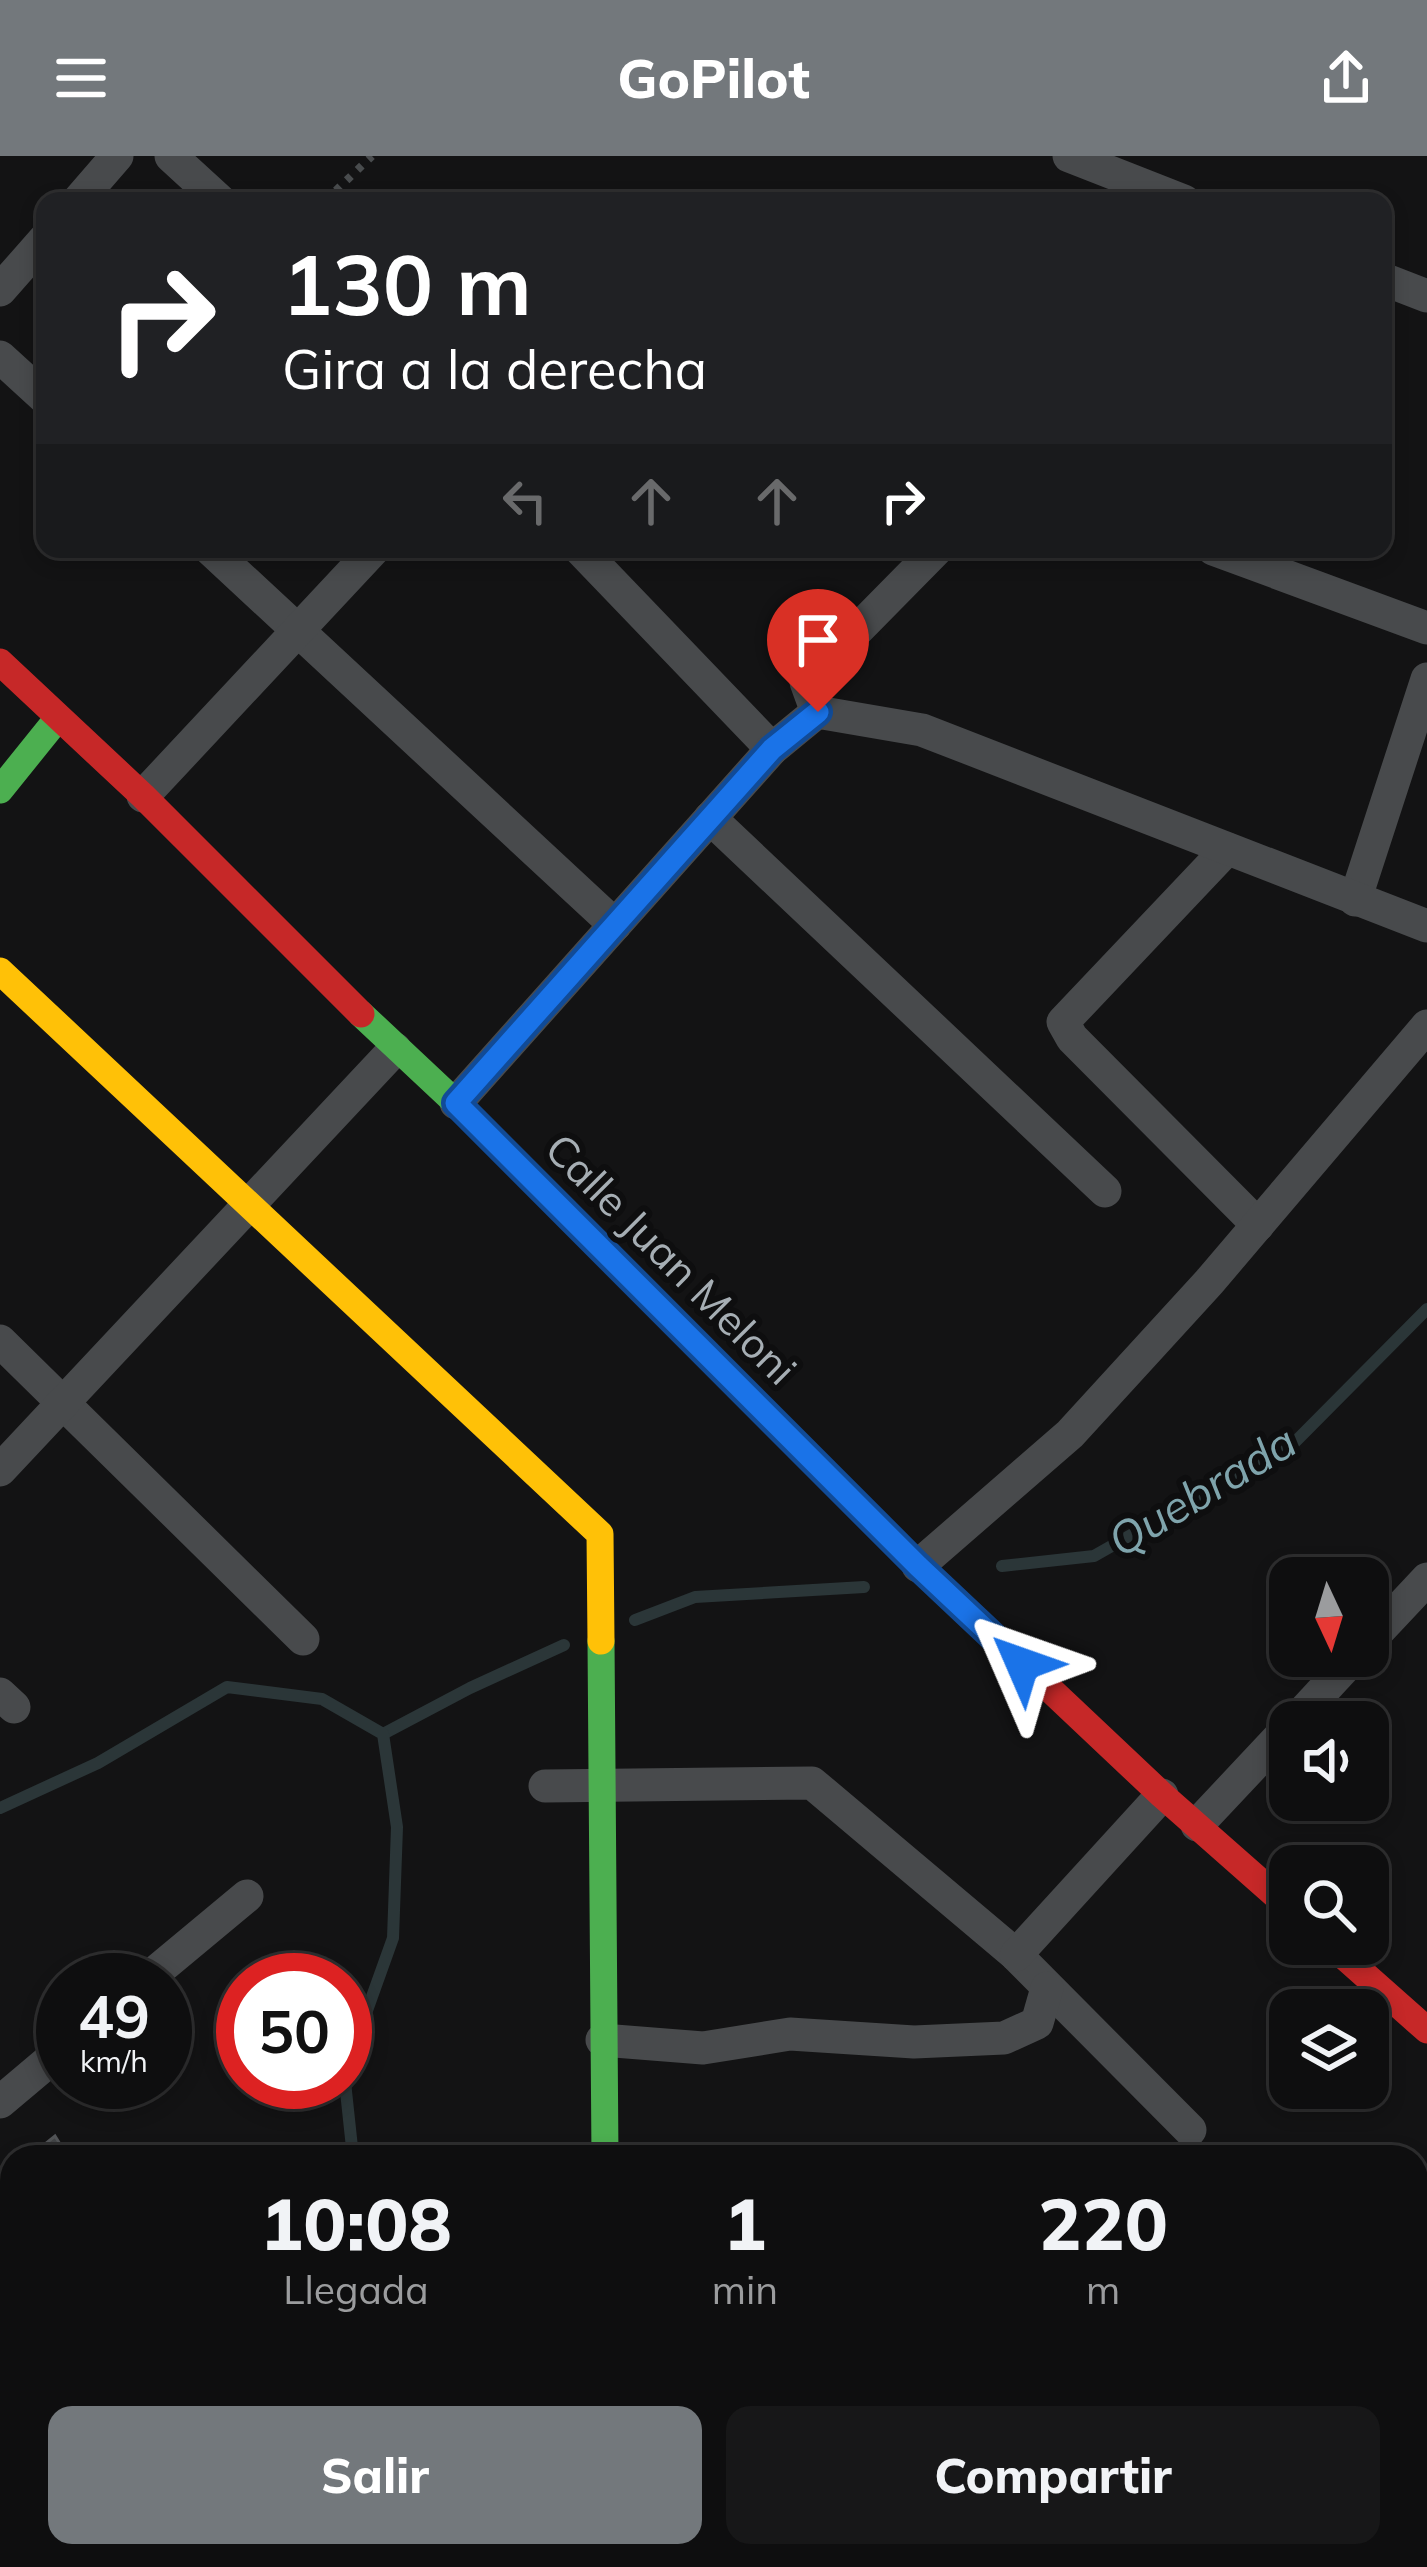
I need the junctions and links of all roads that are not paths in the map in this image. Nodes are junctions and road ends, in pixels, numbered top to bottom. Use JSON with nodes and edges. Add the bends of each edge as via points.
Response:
{"nodes":[{"id":1,"x":117,"y":156,"type":"edge"},
{"id":2,"x":171,"y":156,"type":"edge"},
{"id":3,"x":1069,"y":156,"type":"edge"},
{"id":4,"x":86,"y":192,"type":"edge"},
{"id":5,"x":210,"y":192,"type":"edge"},
{"id":6,"x":1161,"y":192,"type":"edge"},
{"id":7,"x":36,"y":249,"type":"edge"},
{"id":8,"x":1392,"y":282,"type":"edge"},
{"id":9,"x":0,"y":290,"type":"edge"},
{"id":10,"x":1427,"y":296,"type":"edge"},
{"id":11,"x":0,"y":357,"type":"edge"},
{"id":12,"x":36,"y":390,"type":"edge"},
{"id":13,"x":220,"y":558,"type":"edge"},
{"id":14,"x":366,"y":558,"type":"edge"},
{"id":15,"x":589,"y":558,"type":"edge"},
{"id":16,"x":928,"y":558,"type":"edge"},
{"id":17,"x":1237,"y":558,"type":"edge"},
{"id":18,"x":1427,"y":628,"type":"edge"},
{"id":19,"x":298,"y":630,"type":"junction"},
{"id":20,"x":0,"y":662,"type":"edge"},
{"id":21,"x":1427,"y":679,"type":"edge"},
{"id":22,"x":818,"y":712,"type":"junction"},
{"id":23,"x":58,"y":718,"type":"junction"},
{"id":24,"x":772,"y":749,"type":"junction"},
{"id":25,"x":6,"y":772,"type":"edge"},
{"id":26,"x":142,"y":796,"type":"junction"},
{"id":27,"x":710,"y":818,"type":"junction"},
{"id":28,"x":1227,"y":849,"type":"junction"},
{"id":29,"x":1355,"y":900,"type":"junction"},
{"id":30,"x":615,"y":925,"type":"junction"},
{"id":31,"x":1427,"y":926,"type":"edge"},
{"id":32,"x":0,"y":971,"type":"edge"},
{"id":33,"x":1427,"y":1026,"type":"edge"},
{"id":34,"x":395,"y":1049,"type":"junction"},
{"id":35,"x":456,"y":1103,"type":"junction"},
{"id":36,"x":1105,"y":1190,"type":"dead end"},
{"id":37,"x":247,"y":1204,"type":"junction"},
{"id":38,"x":1258,"y":1225,"type":"junction"},
{"id":39,"x":0,"y":1341,"type":"edge"},
{"id":40,"x":64,"y":1401,"type":"junction"},
{"id":41,"x":0,"y":1470,"type":"edge"},
{"id":42,"x":918,"y":1566,"type":"junction"},
{"id":43,"x":1427,"y":1579,"type":"edge"},
{"id":44,"x":1389,"y":1620,"type":"edge"},
{"id":45,"x":303,"y":1639,"type":"dead end"},
{"id":46,"x":1336,"y":1677,"type":"edge"},
{"id":47,"x":1313,"y":1701,"type":"edge"},
{"id":48,"x":1269,"y":1749,"type":"edge"},
{"id":49,"x":602,"y":1784,"type":"junction"},
{"id":50,"x":544,"y":1786,"type":"dead end"},
{"id":51,"x":1162,"y":1796,"type":"junction"},
{"id":52,"x":1197,"y":1826,"type":"junction"},
{"id":53,"x":1269,"y":1889,"type":"edge"},
{"id":54,"x":247,"y":1896,"type":"dead end"},
{"id":55,"x":178,"y":1953,"type":"edge"},
{"id":56,"x":1016,"y":1955,"type":"junction"},
{"id":57,"x":1358,"y":1965,"type":"edge"},
{"id":58,"x":1047,"y":1988,"type":"junction"},
{"id":59,"x":1421,"y":2013,"type":"edge"},
{"id":60,"x":602,"y":2040,"type":"junction"},
{"id":61,"x":36,"y":2072,"type":"edge"},
{"id":62,"x":0,"y":2102,"type":"edge"},
{"id":63,"x":1190,"y":2130,"type":"dead end"},
{"id":64,"x":604,"y":2145,"type":"edge"}],
"edges":[{"from":1,"to":4,"type":"street"},
{"from":2,"to":5,"type":"street"},
{"from":3,"to":6,"type":"street"},
{"from":7,"to":9,"type":"street"},
{"from":8,"to":10,"type":"street"},
{"from":11,"to":12,"type":"street"},
{"from":13,"to":19,"type":"street"},
{"from":14,"to":19,"type":"street"},
{"from":15,"to":24,"type":"street"},
{"from":16,"to":22,"type":"street","via":[[806,682]]},
{"from":17,"to":18,"type":"street"},
{"from":19,"to":26,"type":"street"},
{"from":19,"to":30,"type":"street"},
{"from":20,"to":23,"type":"main road","name":"Calle Juan Meloni"},
{"from":21,"to":29,"type":"street"},
{"from":22,"to":24,"type":"street"},
{"from":22,"to":28,"type":"street","via":[[922,730]]},
{"from":23,"to":25,"type":"main road"},
{"from":23,"to":26,"type":"main road","name":"Calle Juan Meloni"},
{"from":24,"to":27,"type":"street"},
{"from":26,"to":34,"type":"main road","name":"Calle Juan Meloni"},
{"from":27,"to":30,"type":"street"},
{"from":27,"to":36,"type":"street"},
{"from":28,"to":29,"type":"street"},
{"from":28,"to":38,"type":"street","via":[[1063,1022]]},
{"from":29,"to":31,"type":"street"},
{"from":30,"to":35,"type":"street"},
{"from":32,"to":37,"type":"main road"},
{"from":33,"to":38,"type":"street"},
{"from":34,"to":35,"type":"main road","name":"Calle Juan Meloni"},
{"from":34,"to":37,"type":"street"},
{"from":35,"to":42,"type":"main road","name":"Calle Juan Meloni"},
{"from":37,"to":40,"type":"street"},
{"from":37,"to":49,"type":"main road","via":[[600,1534]]},
{"from":38,"to":42,"type":"street","via":[[1070,1434]]},
{"from":39,"to":40,"type":"street"},
{"from":40,"to":41,"type":"street"},
{"from":40,"to":45,"type":"street"},
{"from":42,"to":51,"type":"main road","name":"Calle Juan Meloni"},
{"from":43,"to":44,"type":"street"},
{"from":46,"to":47,"type":"street"},
{"from":48,"to":52,"type":"street"},
{"from":49,"to":50,"type":"street"},
{"from":49,"to":56,"type":"street","via":[[812,1783]]},
{"from":49,"to":60,"type":"main road"},
{"from":51,"to":52,"type":"main road","name":"Calle Juan Meloni"},
{"from":51,"to":56,"type":"street"},
{"from":52,"to":53,"type":"main road","name":"Calle Juan Meloni"},
{"from":54,"to":55,"type":"street"},
{"from":56,"to":58,"type":"street"},
{"from":57,"to":59,"type":"main road"},
{"from":58,"to":60,"type":"street","via":[[1037,2023],[1004,2038],[790,2034],[703,2048]]},
{"from":58,"to":63,"type":"street"},
{"from":60,"to":64,"type":"main road"},
{"from":61,"to":62,"type":"street"}]}
